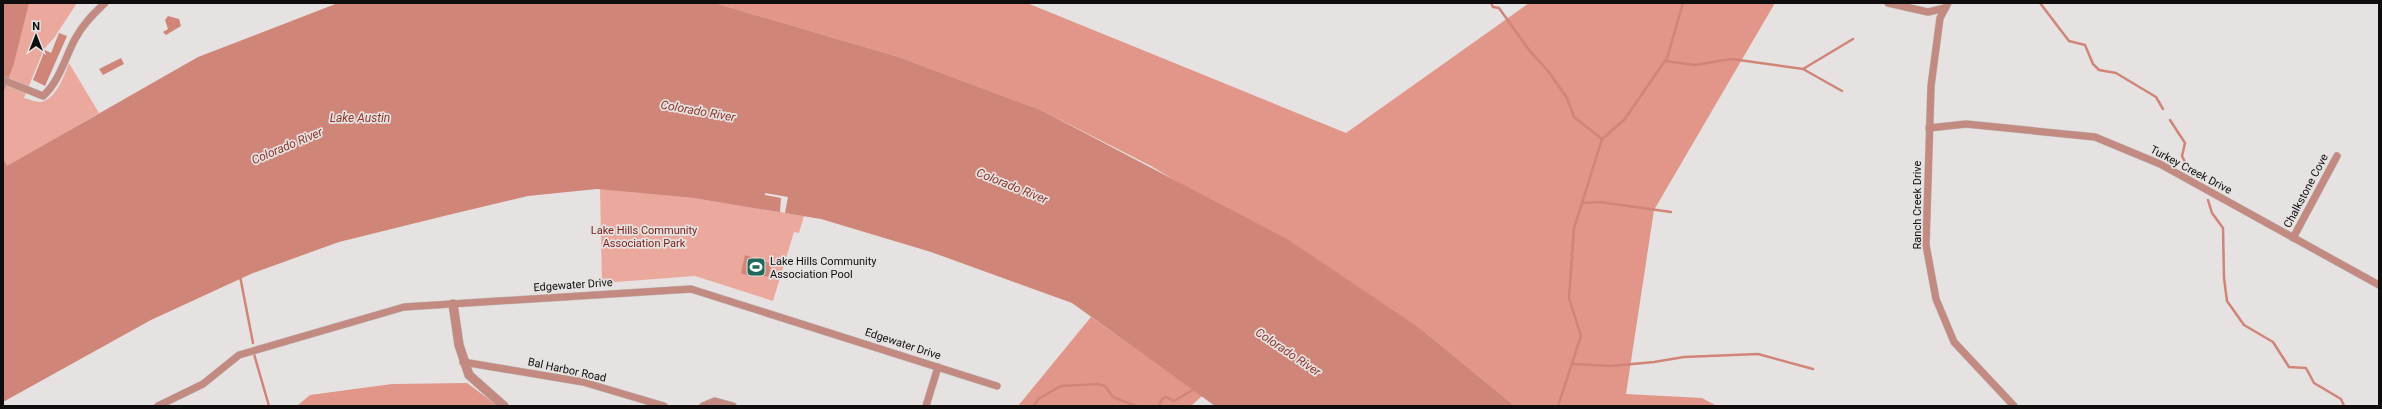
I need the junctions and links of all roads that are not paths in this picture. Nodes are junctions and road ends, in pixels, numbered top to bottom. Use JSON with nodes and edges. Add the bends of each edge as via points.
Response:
{"nodes":[{"id":1,"x":105,"y":3,"type":"edge"},
{"id":2,"x":1888,"y":3,"type":"edge"},
{"id":3,"x":1946,"y":6,"type":"edge"},
{"id":4,"x":3,"y":80,"type":"edge"},
{"id":5,"x":1929,"y":128,"type":"junction"},
{"id":6,"x":2337,"y":156,"type":"dead end"},
{"id":7,"x":2293,"y":238,"type":"junction"},
{"id":8,"x":2379,"y":286,"type":"edge"},
{"id":9,"x":453,"y":304,"type":"junction"},
{"id":10,"x":463,"y":362,"type":"junction"},
{"id":11,"x":938,"y":367,"type":"junction"},
{"id":12,"x":997,"y":386,"type":"dead end"},
{"id":13,"x":158,"y":406,"type":"edge"},
{"id":14,"x":504,"y":406,"type":"edge"},
{"id":15,"x":664,"y":406,"type":"edge"},
{"id":16,"x":703,"y":406,"type":"edge"},
{"id":17,"x":733,"y":406,"type":"edge"},
{"id":18,"x":926,"y":406,"type":"edge"},
{"id":19,"x":2014,"y":406,"type":"edge"}],
"edges":[{"from":1,"to":4,"type":"street","via":[[87,19],[51,89],[43,96]]},
{"from":2,"to":3,"type":"street","via":[[1928,12]]},
{"from":3,"to":5,"type":"street","name":"Ranch Creek Drive","via":[[1940,18],[1931,86]]},
{"from":5,"to":7,"type":"street","name":"Turkey Creek Drive","via":[[1966,124],[2096,137],[2160,164]]},
{"from":5,"to":19,"type":"street","name":"Ranch Creek Drive","via":[[1926,245],[1936,299],[1954,342]]},
{"from":6,"to":7,"type":"street","name":"Chalkstone Cove"},
{"from":7,"to":8,"type":"street","name":"Turkey Creek Drive"},
{"from":9,"to":10,"type":"street"},
{"from":9,"to":11,"type":"street","name":"Edgewater Drive","via":[[691,289]]},
{"from":9,"to":13,"type":"street","name":"Edgewater Drive","via":[[404,307],[239,355],[203,384]]},
{"from":10,"to":14,"type":"street","via":[[469,375]]},
{"from":10,"to":15,"type":"street","name":"Bal Harbor Road","via":[[583,382]]},
{"from":11,"to":12,"type":"street","name":"Edgewater Drive"},
{"from":11,"to":18,"type":"street"},
{"from":16,"to":17,"type":"street","via":[[715,401]]}]}
